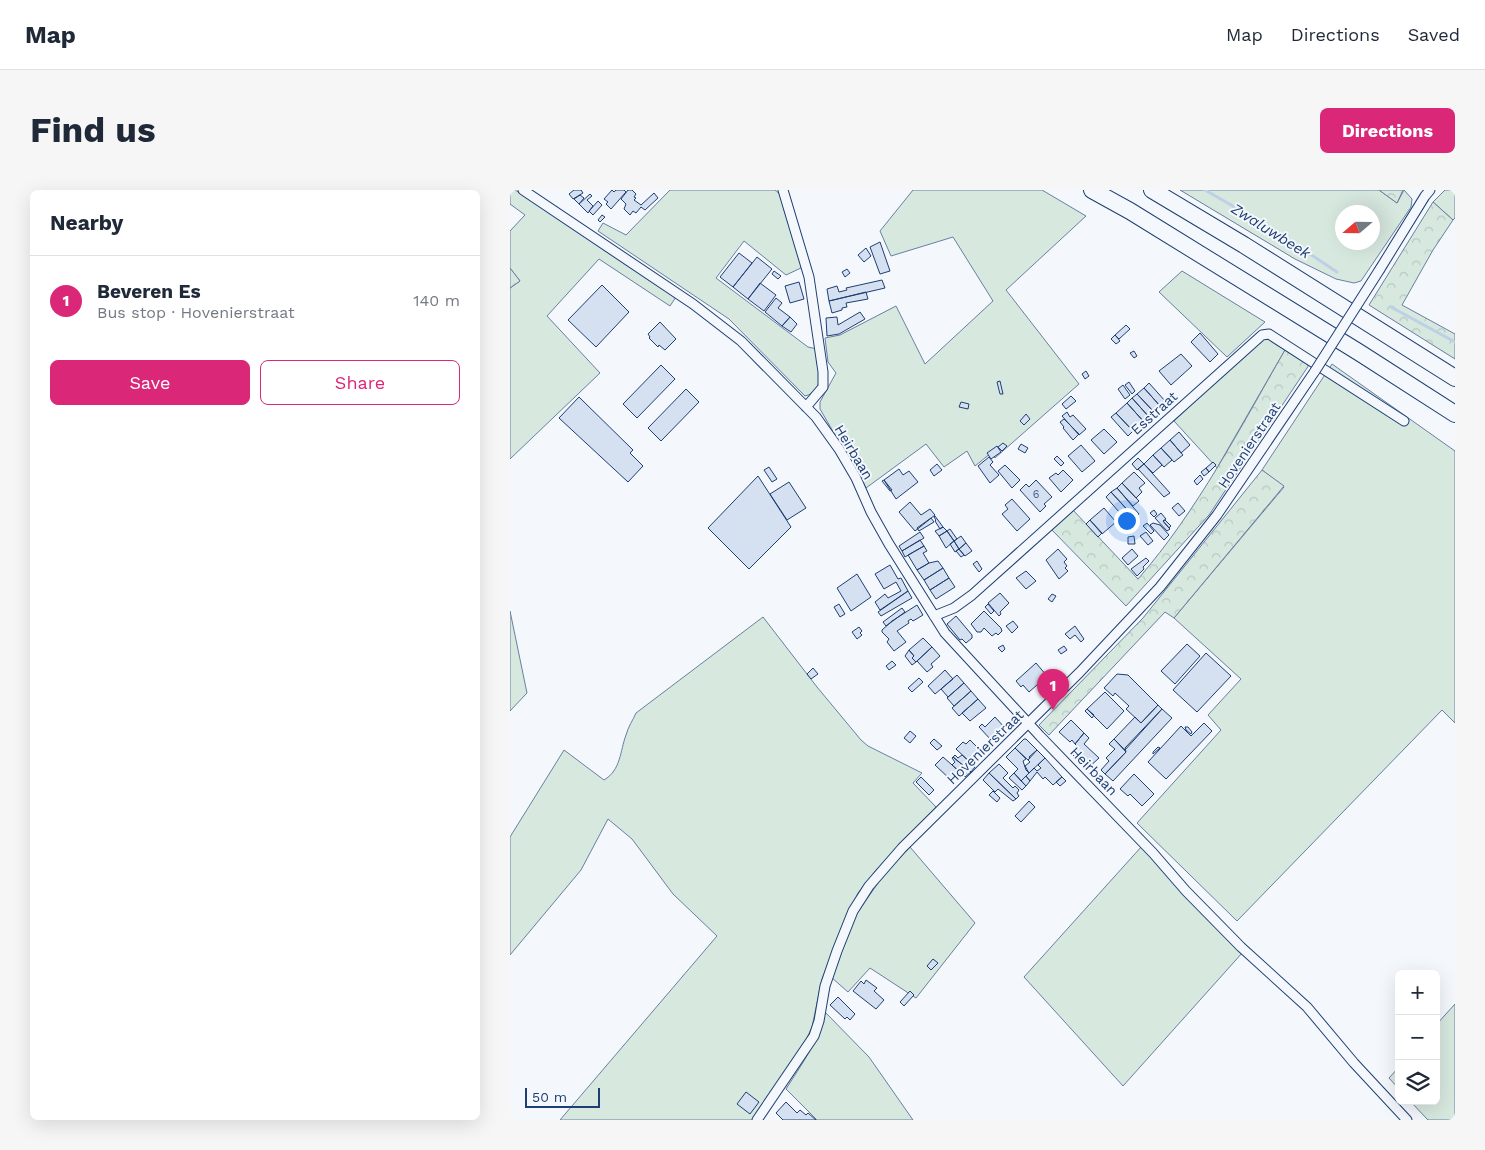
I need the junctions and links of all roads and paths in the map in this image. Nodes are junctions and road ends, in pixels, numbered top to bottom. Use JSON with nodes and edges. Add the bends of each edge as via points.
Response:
{"nodes":[{"id":1,"x":523,"y":190,"type":"edge"},
{"id":2,"x":783,"y":190,"type":"edge"},
{"id":3,"x":1092,"y":190,"type":"edge"},
{"id":4,"x":1152,"y":190,"type":"edge"},
{"id":5,"x":1417,"y":190,"type":"edge"},
{"id":6,"x":1427,"y":193,"type":"edge"},
{"id":7,"x":1455,"y":378,"type":"edge"},
{"id":8,"x":806,"y":407,"type":"junction"},
{"id":9,"x":1455,"y":414,"type":"edge"},
{"id":10,"x":1404,"y":421,"type":"dead end"},
{"id":11,"x":934,"y":616,"type":"junction"},
{"id":12,"x":1028,"y":723,"type":"junction"},
{"id":13,"x":758,"y":1120,"type":"edge"},
{"id":14,"x":1406,"y":1120,"type":"edge"}],
"edges":[{"from":1,"to":8,"type":"street","name":"Heirbaan","via":[[693,304],[741,341]]},
{"from":2,"to":8,"type":"street","via":[[809,277],[823,372],[823,387]]},
{"from":3,"to":9,"type":"highway","via":[[1360,352]]},
{"from":4,"to":7,"type":"highway"},
{"from":5,"to":6,"type":"street"},
{"from":6,"to":12,"type":"street","name":"Hovenierstraat","bridge":true,"via":[[1314,371],[1217,515],[1160,587]]},
{"from":8,"to":11,"type":"street","name":"Heirbaan","via":[[839,449],[889,544]]},
{"from":10,"to":11,"type":"street","name":"Esstraat","via":[[1269,334],[1262,335],[972,595],[954,608]]},
{"from":11,"to":12,"type":"street","name":"Heirbaan","via":[[965,656]]},
{"from":12,"to":13,"type":"street","name":"Hovenierstraat","via":[[902,848],[869,886],[836,950],[814,1036]]},
{"from":12,"to":14,"type":"street","name":"Heirbaan","via":[[1241,947],[1307,1007]]}]}
